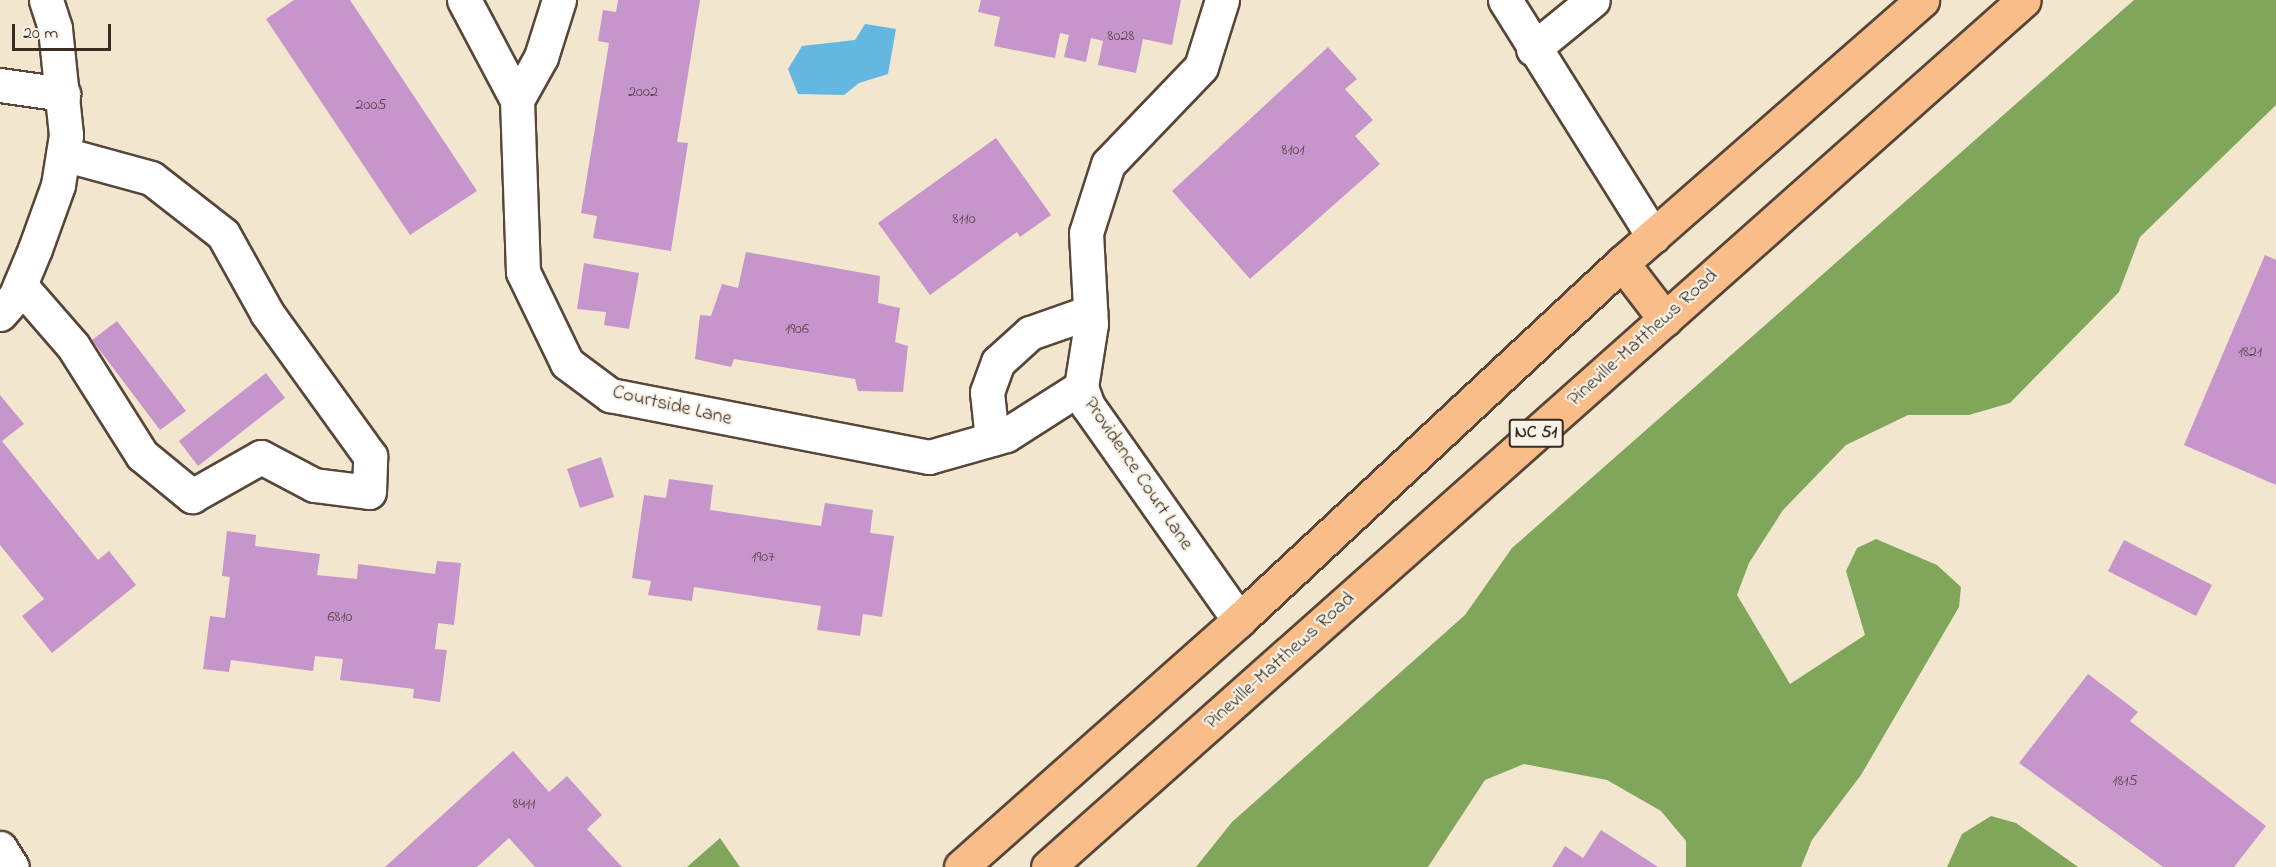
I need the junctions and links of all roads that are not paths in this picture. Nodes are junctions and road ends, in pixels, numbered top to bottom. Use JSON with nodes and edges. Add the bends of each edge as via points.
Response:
{"nodes":[{"id":1,"x":46,"y":0,"type":"edge"},
{"id":2,"x":464,"y":0,"type":"edge"},
{"id":3,"x":559,"y":0,"type":"edge"},
{"id":4,"x":1222,"y":0,"type":"edge"},
{"id":5,"x":1505,"y":0,"type":"edge"},
{"id":6,"x":1593,"y":0,"type":"edge"},
{"id":7,"x":1922,"y":0,"type":"edge"},
{"id":8,"x":2024,"y":0,"type":"edge"},
{"id":9,"x":1533,"y":49,"type":"junction"},
{"id":10,"x":0,"y":86,"type":"edge"},
{"id":11,"x":63,"y":94,"type":"junction"},
{"id":12,"x":517,"y":100,"type":"junction"},
{"id":13,"x":63,"y":154,"type":"junction"},
{"id":14,"x":1653,"y":236,"type":"junction"},
{"id":15,"x":1622,"y":263,"type":"junction"},
{"id":16,"x":20,"y":285,"type":"junction"},
{"id":17,"x":1090,"y":312,"type":"junction"},
{"id":18,"x":0,"y":315,"type":"edge"},
{"id":19,"x":1665,"y":318,"type":"junction"},
{"id":20,"x":1081,"y":387,"type":"junction"},
{"id":21,"x":992,"y":439,"type":"junction"},
{"id":22,"x":1239,"y":620,"type":"junction"},
{"id":23,"x":0,"y":848,"type":"edge"},
{"id":24,"x":12,"y":867,"type":"edge"},
{"id":25,"x":961,"y":867,"type":"edge"},
{"id":26,"x":1048,"y":867,"type":"edge"}],
"edges":[{"from":1,"to":11,"type":"street","via":[[55,28]]},
{"from":2,"to":12,"type":"street","name":"Courtside Lane"},
{"from":3,"to":12,"type":"street","via":[[541,57]]},
{"from":4,"to":17,"type":"street","name":"Providence Court Lane","via":[[1201,67],[1108,164],[1086,233]]},
{"from":5,"to":9,"type":"street"},
{"from":6,"to":9,"type":"street"},
{"from":7,"to":14,"type":"main road"},
{"from":8,"to":19,"type":"main road","name":"Pineville-Matthews Road","number":"NC 51"},
{"from":9,"to":14,"type":"street"},
{"from":10,"to":11,"type":"street"},
{"from":11,"to":13,"type":"street"},
{"from":12,"to":21,"type":"street","name":"Courtside Lane","via":[[523,272],[567,363],[610,395],[928,457]]},
{"from":13,"to":16,"type":"street","via":[[58,184]]},
{"from":13,"to":16,"type":"street","via":[[151,178],[222,234],[267,313],[370,456],[369,492],[314,484],[261,457],[192,496],[142,455],[72,346]]},
{"from":14,"to":15,"type":"main road"},
{"from":15,"to":19,"type":"main road"},
{"from":15,"to":22,"type":"main road"},
{"from":16,"to":18,"type":"street"},
{"from":17,"to":20,"type":"street","name":"Providence Court Lane"},
{"from":17,"to":21,"type":"street","via":[[1030,333],[998,362],[987,392]]},
{"from":19,"to":26,"type":"main road","name":"Pineville-Matthews Road","number":"NC 51"},
{"from":20,"to":21,"type":"street","name":"Courtside Lane"},
{"from":20,"to":22,"type":"street","name":"Providence Court Lane","via":[[1088,406]]},
{"from":22,"to":25,"type":"main road"},
{"from":23,"to":24,"type":"street"}]}
